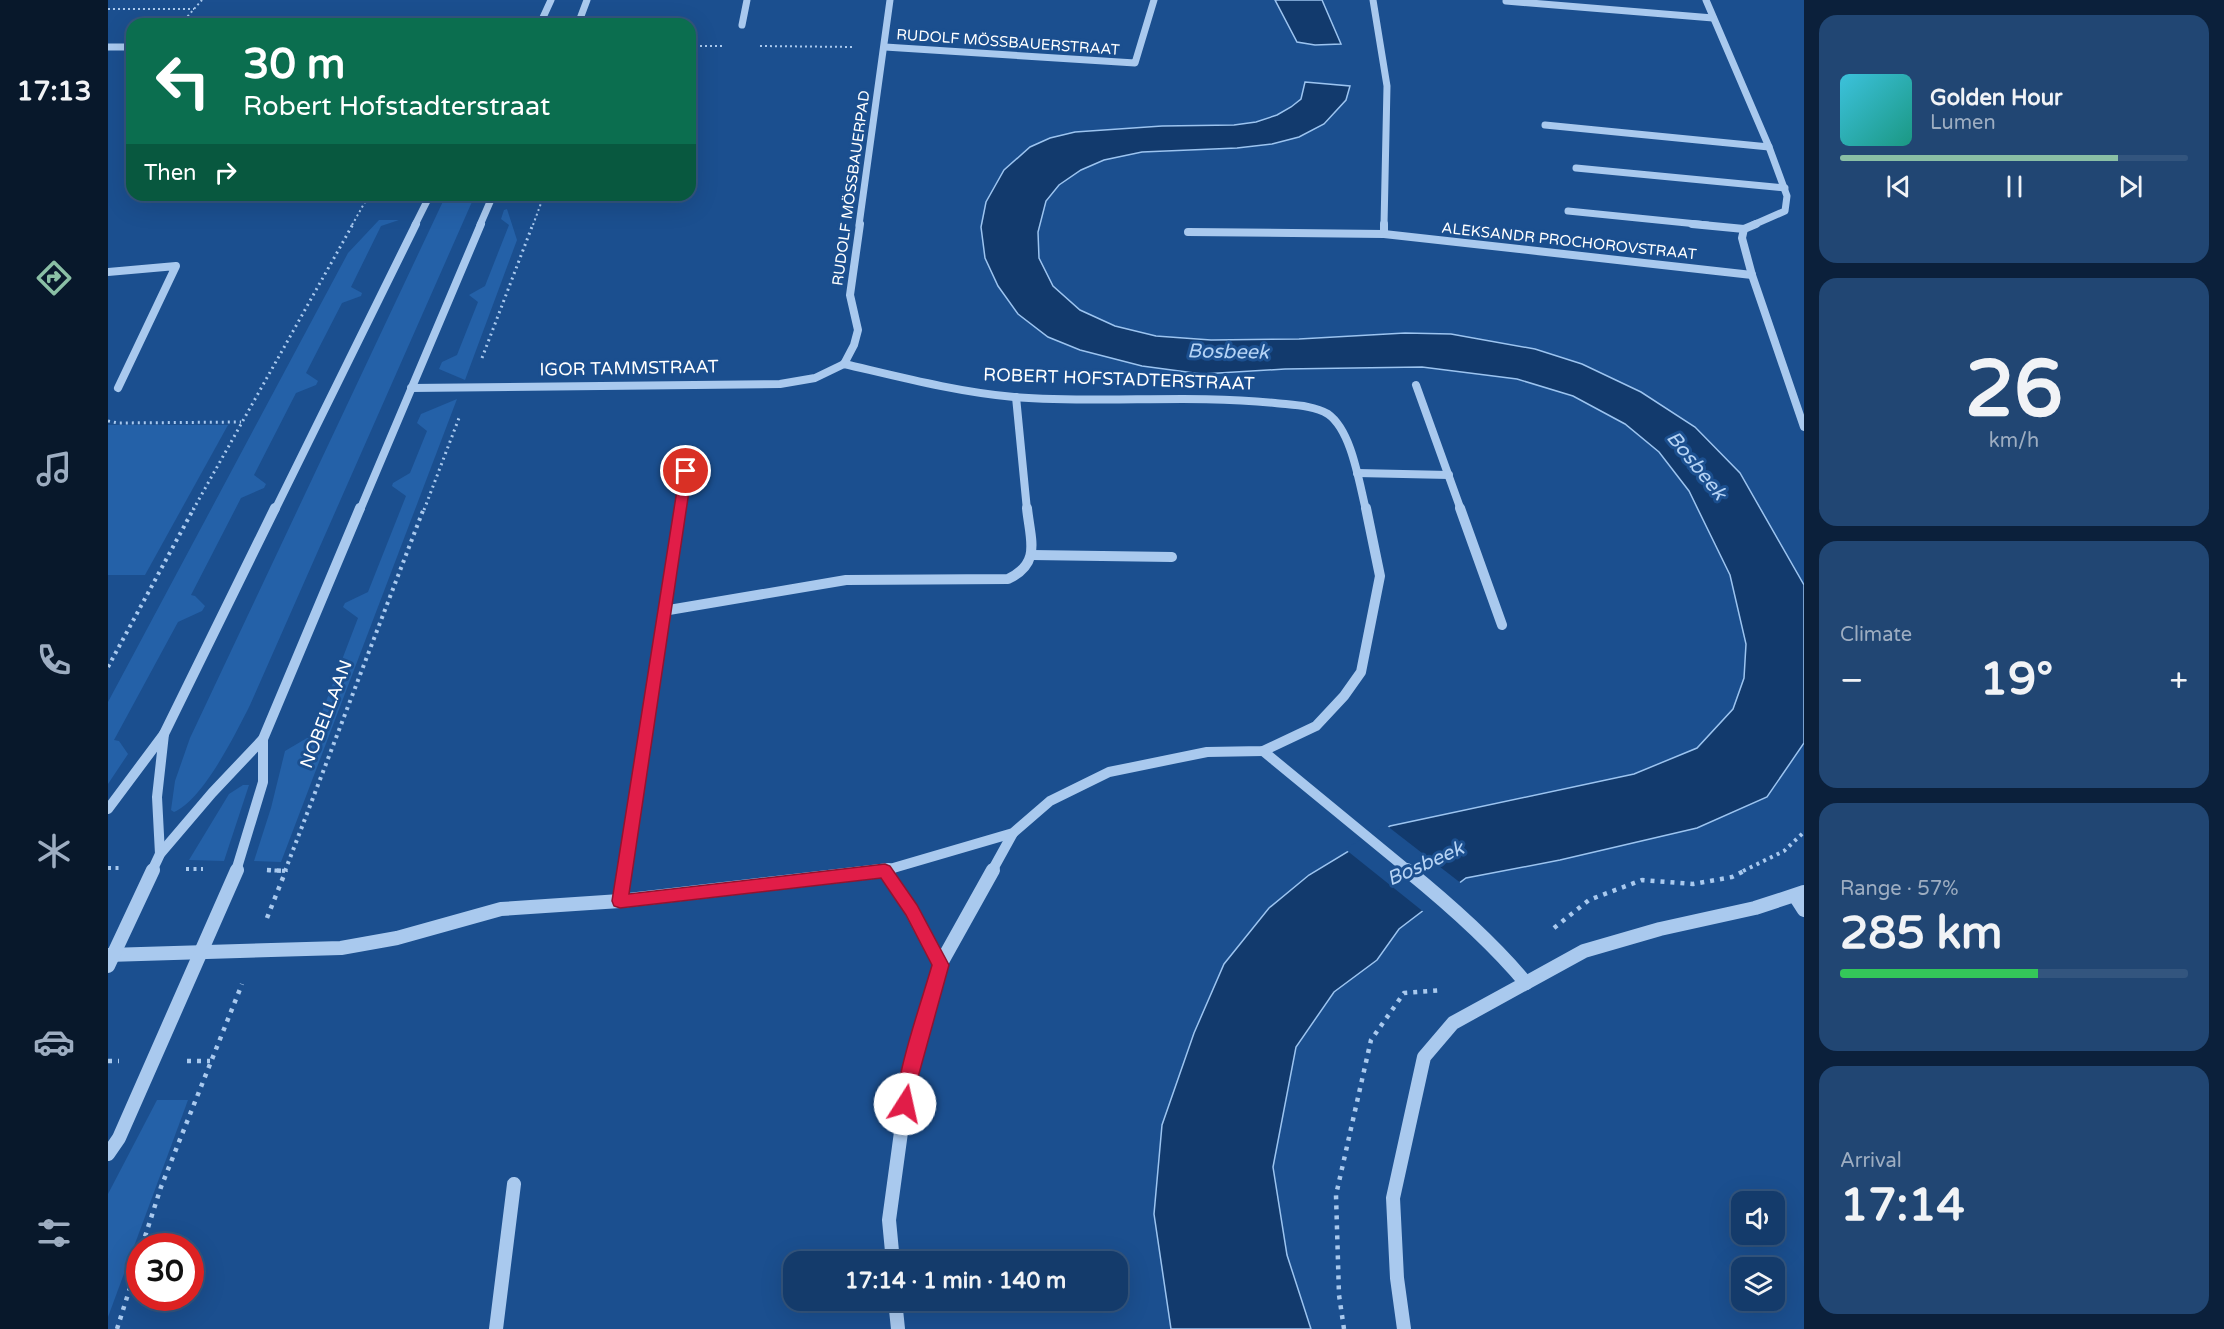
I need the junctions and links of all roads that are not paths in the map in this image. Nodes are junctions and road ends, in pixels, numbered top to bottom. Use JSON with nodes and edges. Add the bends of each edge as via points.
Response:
{"nodes":[{"id":1,"x":551,"y":0,"type":"edge"},
{"id":2,"x":587,"y":0,"type":"edge"},
{"id":3,"x":747,"y":0,"type":"edge"},
{"id":4,"x":890,"y":0,"type":"edge"},
{"id":5,"x":1154,"y":0,"type":"edge"},
{"id":6,"x":1373,"y":0,"type":"edge"},
{"id":7,"x":1706,"y":0,"type":"edge"},
{"id":8,"x":1506,"y":1,"type":"edge"},
{"id":9,"x":543,"y":18,"type":"edge"},
{"id":10,"x":580,"y":18,"type":"edge"},
{"id":11,"x":1713,"y":18,"type":"junction"},
{"id":12,"x":742,"y":25,"type":"dead end"},
{"id":13,"x":108,"y":47,"type":"edge"},
{"id":14,"x":126,"y":47,"type":"edge"},
{"id":15,"x":885,"y":47,"type":"junction"},
{"id":16,"x":1545,"y":125,"type":"dead end"},
{"id":17,"x":1769,"y":147,"type":"junction"},
{"id":18,"x":1576,"y":168,"type":"dead end"},
{"id":19,"x":1785,"y":188,"type":"junction"},
{"id":20,"x":426,"y":201,"type":"edge"},
{"id":21,"x":490,"y":201,"type":"edge"},
{"id":22,"x":1568,"y":211,"type":"dead end"},
{"id":23,"x":1744,"y":230,"type":"junction"},
{"id":24,"x":1188,"y":231,"type":"dead end"},
{"id":25,"x":1384,"y":234,"type":"junction"},
{"id":26,"x":108,"y":272,"type":"edge"},
{"id":27,"x":1752,"y":275,"type":"junction"},
{"id":28,"x":844,"y":364,"type":"junction"},
{"id":29,"x":1416,"y":385,"type":"dead end"},
{"id":30,"x":118,"y":388,"type":"dead end"},
{"id":31,"x":411,"y":388,"type":"junction"},
{"id":32,"x":1016,"y":397,"type":"junction"},
{"id":33,"x":1804,"y":427,"type":"edge"},
{"id":34,"x":686,"y":471,"type":"dead end"},
{"id":35,"x":1357,"y":472,"type":"junction"},
{"id":36,"x":1449,"y":475,"type":"junction"},
{"id":37,"x":1032,"y":555,"type":"junction"},
{"id":38,"x":1172,"y":557,"type":"dead end"},
{"id":39,"x":663,"y":611,"type":"junction"},
{"id":40,"x":1502,"y":625,"type":"dead end"},
{"id":41,"x":164,"y":734,"type":"junction"},
{"id":42,"x":263,"y":739,"type":"junction"},
{"id":43,"x":1263,"y":751,"type":"junction"},
{"id":44,"x":108,"y":809,"type":"edge"},
{"id":45,"x":1013,"y":833,"type":"junction"},
{"id":46,"x":160,"y":854,"type":"junction"},
{"id":47,"x":885,"y":871,"type":"junction"},
{"id":48,"x":1799,"y":894,"type":"edge"},
{"id":49,"x":620,"y":901,"type":"junction"},
{"id":50,"x":1804,"y":910,"type":"edge"},
{"id":51,"x":202,"y":952,"type":"junction"},
{"id":52,"x":110,"y":959,"type":"edge"},
{"id":53,"x":940,"y":965,"type":"junction"},
{"id":54,"x":1526,"y":983,"type":"junction"},
{"id":55,"x":108,"y":1154,"type":"edge"},
{"id":56,"x":514,"y":1184,"type":"dead end"},
{"id":57,"x":891,"y":1251,"type":"edge"},
{"id":58,"x":897,"y":1311,"type":"edge"},
{"id":59,"x":496,"y":1329,"type":"edge"},
{"id":60,"x":898,"y":1329,"type":"edge"},
{"id":61,"x":1404,"y":1329,"type":"edge"}],
"edges":[{"from":1,"to":9,"type":"street"},
{"from":2,"to":10,"type":"street"},
{"from":3,"to":12,"type":"street"},
{"from":4,"to":15,"type":"street","name":"RUDOLF MÖSSBAUERPAD"},
{"from":5,"to":15,"type":"street","name":"RUDOLF MÖSSBAUERSTRAAT","via":[[1134,63]]},
{"from":6,"to":25,"type":"street","via":[[1387,86]]},
{"from":7,"to":11,"type":"street"},
{"from":8,"to":11,"type":"street"},
{"from":11,"to":17,"type":"street"},
{"from":13,"to":14,"type":"street"},
{"from":15,"to":28,"type":"street","name":"RUDOLF MÖSSBAUERPAD","via":[[850,295],[858,321],[858,341]]},
{"from":16,"to":17,"type":"street"},
{"from":17,"to":19,"type":"street"},
{"from":18,"to":19,"type":"street"},
{"from":19,"to":23,"type":"street","via":[[1785,212]]},
{"from":20,"to":41,"type":"street"},
{"from":21,"to":31,"type":"street"},
{"from":22,"to":23,"type":"street"},
{"from":23,"to":27,"type":"street","via":[[1742,238]]},
{"from":24,"to":25,"type":"street","name":"ALEKSANDR PROCHOROVSTRAAT"},
{"from":25,"to":27,"type":"street","name":"ALEKSANDR PROCHOROVSTRAAT"},
{"from":26,"to":30,"type":"street","via":[[176,266]]},
{"from":27,"to":33,"type":"street"},
{"from":28,"to":31,"type":"street","name":"IGOR TAMMSTRAAT","via":[[814,378],[780,384]]},
{"from":28,"to":32,"type":"street","name":"ROBERT HOFSTADTERSTRAAT","via":[[965,391]]},
{"from":29,"to":36,"type":"street"},
{"from":31,"to":42,"type":"street"},
{"from":32,"to":35,"type":"street","name":"ROBERT HOFSTADTERSTRAAT","via":[[1251,401],[1308,407],[1326,413],[1336,422]]},
{"from":32,"to":37,"type":"street"},
{"from":34,"to":39,"type":"street"},
{"from":35,"to":36,"type":"street"},
{"from":35,"to":43,"type":"street","name":"ROBERT HOFSTADTERSTRAAT","via":[[1380,576],[1361,672],[1316,726]]},
{"from":36,"to":40,"type":"street"},
{"from":37,"to":38,"type":"street"},
{"from":37,"to":39,"type":"street","via":[[1023,573],[1008,579],[846,580]]},
{"from":39,"to":49,"type":"street"},
{"from":41,"to":44,"type":"street"},
{"from":41,"to":46,"type":"street","via":[[157,797]]},
{"from":42,"to":46,"type":"street"},
{"from":42,"to":51,"type":"street","via":[[263,782],[237,869]]},
{"from":43,"to":45,"type":"street","name":"ROBERT HOFSTADTERSTRAAT","via":[[1207,752],[1109,772],[1050,801]]},
{"from":43,"to":54,"type":"street","via":[[1450,905]]},
{"from":45,"to":47,"type":"street","name":"ROBERT HOFSTADTERSTRAAT"},
{"from":45,"to":53,"type":"street"},
{"from":46,"to":52,"type":"street"},
{"from":47,"to":49,"type":"street","name":"ROBERT HOFSTADTERSTRAAT"},
{"from":47,"to":53,"type":"street"},
{"from":48,"to":50,"type":"street"},
{"from":48,"to":54,"type":"street","via":[[1584,951]]},
{"from":49,"to":51,"type":"street","name":"ROBERT HOFSTADTERSTRAAT","via":[[501,909],[398,938],[340,948]]},
{"from":51,"to":52,"type":"street","name":"ROBERT HOFSTADTERSTRAAT"},
{"from":51,"to":55,"type":"street","via":[[119,1138]]},
{"from":53,"to":57,"type":"street","via":[[908,1081],[890,1220]]},
{"from":54,"to":61,"type":"street","via":[[1453,1023],[1424,1057],[1393,1198]]},
{"from":56,"to":59,"type":"street"},
{"from":58,"to":60,"type":"street"}]}
